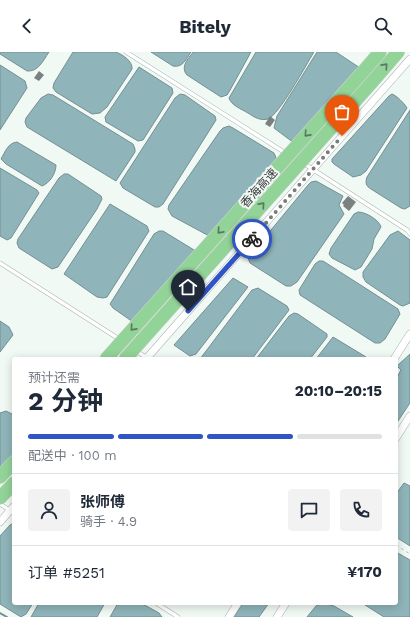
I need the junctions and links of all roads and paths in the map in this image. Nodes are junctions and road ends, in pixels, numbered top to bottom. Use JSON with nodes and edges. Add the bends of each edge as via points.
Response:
{"nodes":[{"id":1,"x":126,"y":52,"type":"edge"},
{"id":2,"x":380,"y":52,"type":"edge"},
{"id":3,"x":398,"y":52,"type":"edge"},
{"id":4,"x":410,"y":59,"type":"edge"},
{"id":5,"x":293,"y":157,"type":"dead end"},
{"id":6,"x":299,"y":161,"type":"dead end"},
{"id":7,"x":312,"y":170,"type":"junction"},
{"id":8,"x":410,"y":234,"type":"edge"},
{"id":9,"x":0,"y":263,"type":"edge"},
{"id":10,"x":410,"y":334,"type":"edge"},
{"id":11,"x":108,"y":357,"type":"edge"},
{"id":12,"x":127,"y":357,"type":"edge"},
{"id":13,"x":144,"y":357,"type":"edge"},
{"id":14,"x":149,"y":357,"type":"edge"},
{"id":15,"x":395,"y":357,"type":"edge"},
{"id":16,"x":410,"y":416,"type":"edge"},
{"id":17,"x":398,"y":435,"type":"edge"},
{"id":18,"x":12,"y":464,"type":"edge"},
{"id":19,"x":0,"y":477,"type":"edge"},
{"id":20,"x":12,"y":485,"type":"edge"},
{"id":21,"x":0,"y":498,"type":"edge"},
{"id":22,"x":0,"y":504,"type":"edge"},
{"id":23,"x":12,"y":510,"type":"edge"},
{"id":24,"x":12,"y":511,"type":"edge"},
{"id":25,"x":0,"y":522,"type":"edge"},
{"id":26,"x":398,"y":546,"type":"edge"},
{"id":27,"x":410,"y":554,"type":"edge"},
{"id":28,"x":159,"y":605,"type":"edge"},
{"id":29,"x":237,"y":605,"type":"edge"},
{"id":30,"x":285,"y":605,"type":"edge"},
{"id":31,"x":178,"y":617,"type":"edge"},
{"id":32,"x":229,"y":617,"type":"edge"},
{"id":33,"x":277,"y":617,"type":"edge"}],
"edges":[{"from":1,"to":5,"type":"lane"},
{"from":2,"to":11,"type":"highway","name":"香海高速","one_way":true,"bridge":true},
{"from":12,"to":3,"type":"highway","name":"香海高速","one_way":true,"bridge":true},
{"from":4,"to":7,"type":"street"},
{"from":6,"to":7,"type":"lane"},
{"from":7,"to":8,"type":"lane"},
{"from":7,"to":14,"type":"street"},
{"from":9,"to":13,"type":"lane"},
{"from":10,"to":15,"type":"street"},
{"from":16,"to":17,"type":"street"},
{"from":18,"to":19,"type":"highway"},
{"from":20,"to":21,"type":"highway"},
{"from":22,"to":23,"type":"lane"},
{"from":24,"to":25,"type":"street"},
{"from":26,"to":27,"type":"path"},
{"from":28,"to":31,"type":"lane"},
{"from":29,"to":32,"type":"street"},
{"from":30,"to":33,"type":"street"}]}
